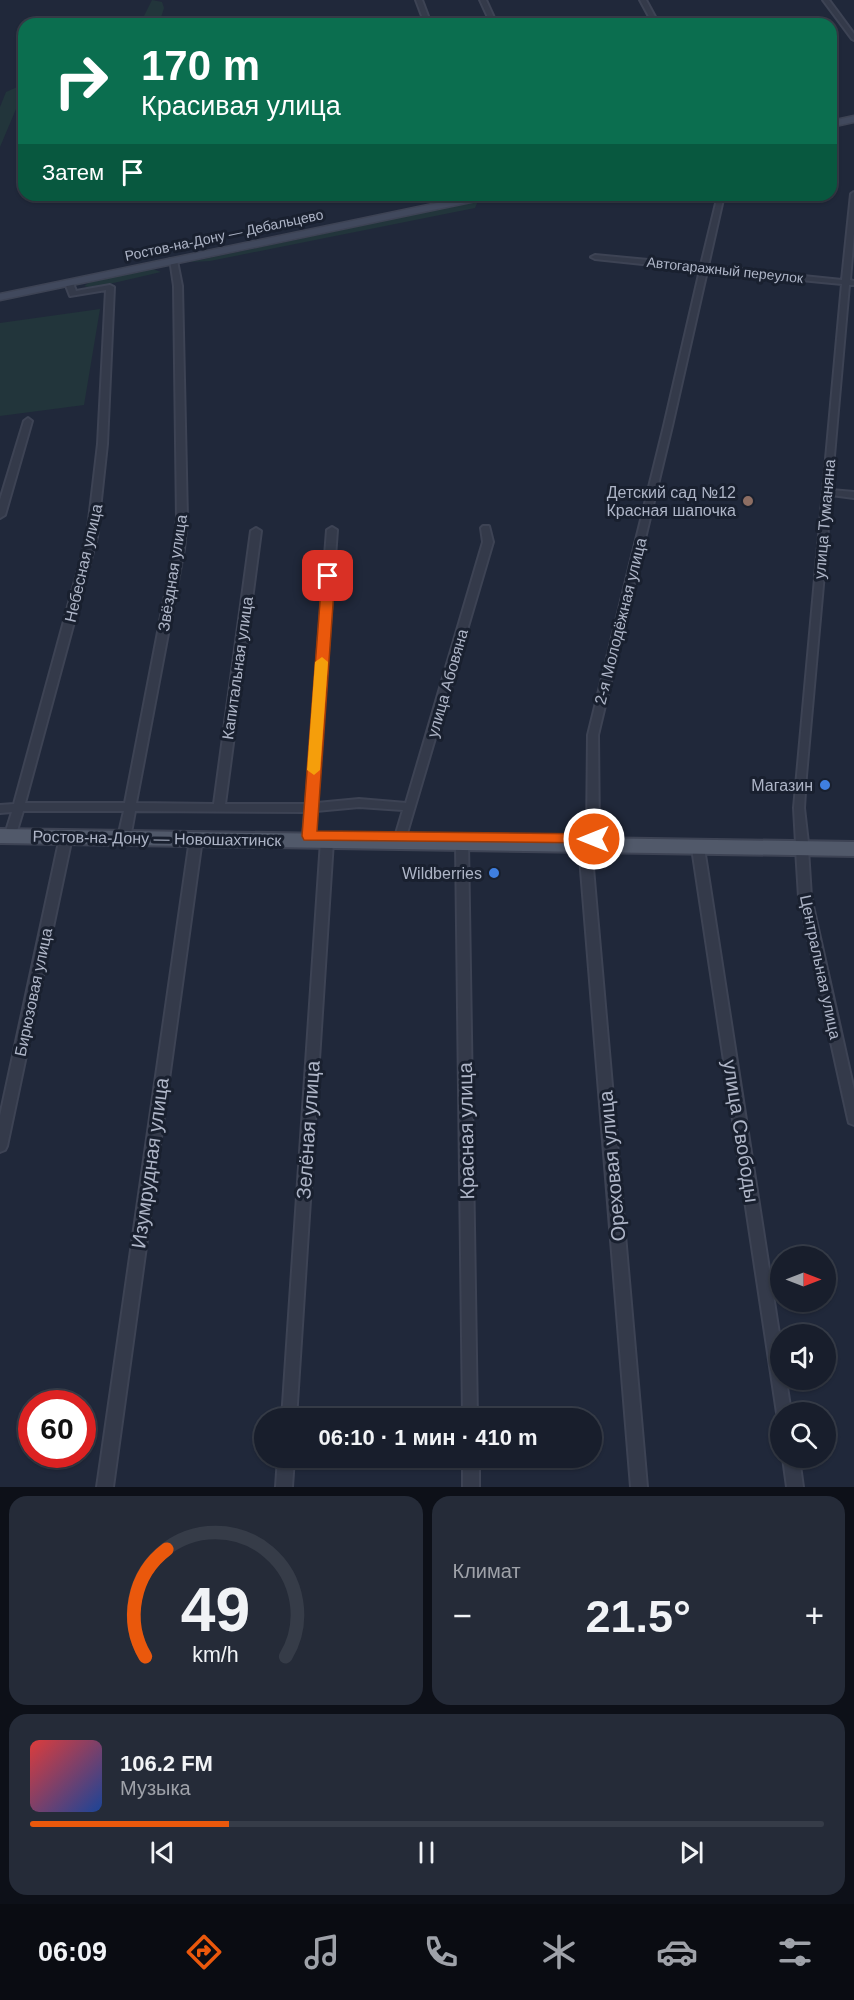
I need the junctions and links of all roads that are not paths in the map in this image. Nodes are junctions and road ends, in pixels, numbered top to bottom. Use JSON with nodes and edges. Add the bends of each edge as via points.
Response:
{"nodes":[{"id":1,"x":419,"y":0,"type":"edge"},
{"id":2,"x":483,"y":0,"type":"edge"},
{"id":3,"x":643,"y":0,"type":"edge"},
{"id":4,"x":826,"y":0,"type":"edge"},
{"id":5,"x":426,"y":18,"type":"edge"},
{"id":6,"x":491,"y":18,"type":"edge"},
{"id":7,"x":653,"y":18,"type":"edge"},
{"id":8,"x":854,"y":38,"type":"edge"},
{"id":9,"x":854,"y":119,"type":"edge"},
{"id":10,"x":837,"y":123,"type":"edge"},
{"id":11,"x":854,"y":194,"type":"edge"},
{"id":12,"x":461,"y":201,"type":"edge"},
{"id":13,"x":720,"y":201,"type":"edge"},
{"id":14,"x":595,"y":257,"type":"dead end"},
{"id":15,"x":173,"y":261,"type":"junction"},
{"id":16,"x":705,"y":268,"type":"junction"},
{"id":17,"x":69,"y":283,"type":"junction"},
{"id":18,"x":850,"y":283,"type":"edge"},
{"id":19,"x":0,"y":297,"type":"edge"},
{"id":20,"x":28,"y":421,"type":"dead end"},
{"id":21,"x":826,"y":492,"type":"junction"},
{"id":22,"x":854,"y":495,"type":"edge"},
{"id":23,"x":0,"y":515,"type":"edge"},
{"id":24,"x":486,"y":528,"type":"dead end"},
{"id":25,"x":332,"y":530,"type":"dead end"},
{"id":26,"x":256,"y":531,"type":"dead end"},
{"id":27,"x":219,"y":806,"type":"junction"},
{"id":28,"x":18,"y":807,"type":"junction"},
{"id":29,"x":410,"y":807,"type":"junction"},
{"id":30,"x":130,"y":808,"type":"junction"},
{"id":31,"x":311,"y":808,"type":"junction"},
{"id":32,"x":0,"y":809,"type":"edge"},
{"id":33,"x":4,"y":833,"type":"edge"},
{"id":34,"x":125,"y":833,"type":"junction"},
{"id":35,"x":66,"y":837,"type":"junction"},
{"id":36,"x":401,"y":837,"type":"junction"},
{"id":37,"x":318,"y":838,"type":"junction"},
{"id":38,"x":196,"y":839,"type":"junction"},
{"id":39,"x":589,"y":842,"type":"junction"},
{"id":40,"x":462,"y":843,"type":"junction"},
{"id":41,"x":854,"y":844,"type":"edge"},
{"id":42,"x":802,"y":846,"type":"junction"},
{"id":43,"x":698,"y":848,"type":"junction"},
{"id":44,"x":854,"y":849,"type":"edge"},
{"id":45,"x":854,"y":1119,"type":"edge"},
{"id":46,"x":0,"y":1146,"type":"edge"},
{"id":47,"x":782,"y":1402,"type":"edge"},
{"id":48,"x":290,"y":1408,"type":"edge"},
{"id":49,"x":470,"y":1408,"type":"edge"},
{"id":50,"x":285,"y":1468,"type":"edge"},
{"id":51,"x":471,"y":1468,"type":"edge"},
{"id":52,"x":792,"y":1468,"type":"edge"},
{"id":53,"x":105,"y":1487,"type":"edge"},
{"id":54,"x":284,"y":1487,"type":"edge"},
{"id":55,"x":471,"y":1487,"type":"edge"},
{"id":56,"x":639,"y":1487,"type":"edge"},
{"id":57,"x":795,"y":1487,"type":"edge"}],
"edges":[{"from":1,"to":5,"type":"street"},
{"from":2,"to":6,"type":"street"},
{"from":3,"to":7,"type":"street"},
{"from":4,"to":8,"type":"street"},
{"from":9,"to":10,"type":"street"},
{"from":11,"to":18,"type":"street","name":"улица Туманяна"},
{"from":12,"to":15,"type":"street","name":"Ростов-на-Дону — Дебальцево"},
{"from":13,"to":16,"type":"street","name":"2-я Молодёжная улица"},
{"from":14,"to":16,"type":"street","name":"Автогаражный переулок"},
{"from":15,"to":17,"type":"street","name":"Ростов-на-Дону — Дебальцево"},
{"from":15,"to":30,"type":"street","name":"Звёздная улица","via":[[177,273],[182,519]]},
{"from":16,"to":18,"type":"street","name":"Автогаражный переулок"},
{"from":16,"to":39,"type":"street","name":"2-я Молодёжная улица","via":[[593,735]]},
{"from":17,"to":19,"type":"street","name":"Ростов-на-Дону — Дебальцево"},
{"from":17,"to":28,"type":"street","name":"Небесная улица","via":[[73,294],[110,287],[99,493],[92,537]]},
{"from":18,"to":21,"type":"street","name":"улица Туманяна"},
{"from":20,"to":23,"type":"street"},
{"from":21,"to":22,"type":"street"},
{"from":21,"to":42,"type":"street","name":"улица Туманяна","via":[[798,808]]},
{"from":24,"to":29,"type":"street","name":"улица Абовяна","via":[[488,542]]},
{"from":25,"to":31,"type":"street","name":"Зелёная улица"},
{"from":26,"to":27,"type":"street","name":"Капитальная улица"},
{"from":27,"to":30,"type":"street"},
{"from":27,"to":31,"type":"street"},
{"from":28,"to":30,"type":"street"},
{"from":28,"to":32,"type":"street"},
{"from":28,"to":33,"type":"street","name":"Небесная улица"},
{"from":29,"to":31,"type":"street","via":[[353,802]]},
{"from":29,"to":36,"type":"street","name":"улица Абовяна"},
{"from":30,"to":34,"type":"street","name":"Звёздная улица"},
{"from":31,"to":37,"type":"street","name":"Зелёная улица"},
{"from":33,"to":34,"type":"main road","name":"Ростов-на-Дону — Новошахтинск"},
{"from":33,"to":35,"type":"main road","name":"Ростов-на-Дону — Новошахтинск"},
{"from":34,"to":37,"type":"main road","name":"Ростов-на-Дону — Новошахтинск"},
{"from":35,"to":38,"type":"main road","name":"Ростов-на-Дону — Новошахтинск"},
{"from":35,"to":46,"type":"street","name":"Бирюзовая улица"},
{"from":36,"to":37,"type":"main road","name":"Ростов-на-Дону — Новошахтинск"},
{"from":36,"to":39,"type":"main road","name":"Ростов-на-Дону — Новошахтинск"},
{"from":37,"to":38,"type":"main road","name":"Ростов-на-Дону — Новошахтинск"},
{"from":37,"to":40,"type":"main road","name":"Ростов-на-Дону — Новошахтинск"},
{"from":37,"to":48,"type":"street","name":"Зелёная улица"},
{"from":38,"to":53,"type":"street","name":"Изумрудная улица"},
{"from":39,"to":40,"type":"main road","name":"Ростов-на-Дону — Новошахтинск"},
{"from":39,"to":42,"type":"main road","name":"Ростов-на-Дону — Новошахтинск"},
{"from":39,"to":43,"type":"main road","name":"Ростов-на-Дону — Новошахтинск"},
{"from":39,"to":56,"type":"street","name":"Ореховая улица"},
{"from":40,"to":49,"type":"street","name":"Красная улица"},
{"from":41,"to":42,"type":"main road","name":"Ростов-на-Дону — Новошахтинск"},
{"from":42,"to":43,"type":"main road","name":"Ростов-на-Дону — Новошахтинск"},
{"from":42,"to":44,"type":"main road","name":"Ростов-на-Дону — Новошахтинск"},
{"from":42,"to":45,"type":"street","name":"Центральная улица","via":[[805,897]]},
{"from":43,"to":47,"type":"street","name":"улица Свободы"},
{"from":50,"to":54,"type":"street"},
{"from":51,"to":55,"type":"street"},
{"from":52,"to":57,"type":"street"}]}
